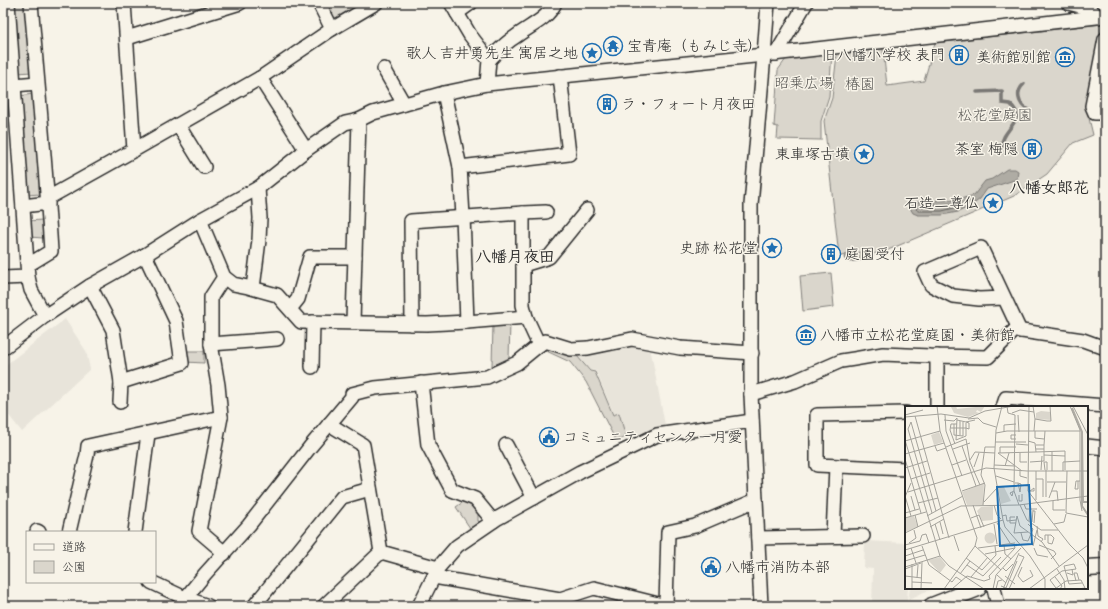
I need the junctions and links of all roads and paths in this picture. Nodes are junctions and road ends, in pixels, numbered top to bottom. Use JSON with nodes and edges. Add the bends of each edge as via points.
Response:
{"nodes":[{"id":1,"x":8,"y":3,"type":"edge"},
{"id":2,"x":32,"y":3,"type":"edge"},
{"id":3,"x":124,"y":3,"type":"edge"},
{"id":4,"x":240,"y":3,"type":"edge"},
{"id":5,"x":319,"y":3,"type":"edge"},
{"id":6,"x":376,"y":3,"type":"edge"},
{"id":7,"x":471,"y":3,"type":"edge"},
{"id":8,"x":555,"y":3,"type":"edge"},
{"id":9,"x":768,"y":3,"type":"edge"},
{"id":10,"x":806,"y":3,"type":"edge"},
{"id":11,"x":1068,"y":3,"type":"edge"},
{"id":12,"x":454,"y":8,"type":"edge"},
{"id":13,"x":1102,"y":16,"type":"edge"},
{"id":14,"x":332,"y":29,"type":"junction"},
{"id":15,"x":127,"y":38,"type":"junction"},
{"id":16,"x":1105,"y":39,"type":"edge"},
{"id":17,"x":770,"y":55,"type":"junction"},
{"id":18,"x":489,"y":60,"type":"junction"},
{"id":19,"x":384,"y":69,"type":"dead end"},
{"id":20,"x":560,"y":76,"type":"junction"},
{"id":21,"x":260,"y":78,"type":"junction"},
{"id":22,"x":37,"y":83,"type":"junction"},
{"id":23,"x":487,"y":84,"type":"junction"},
{"id":24,"x":8,"y":85,"type":"edge"},
{"id":25,"x":444,"y":93,"type":"junction"},
{"id":26,"x":404,"y":104,"type":"junction"},
{"id":27,"x":1105,"y":113,"type":"edge"},
{"id":28,"x":358,"y":120,"type":"junction"},
{"id":29,"x":178,"y":125,"type":"junction"},
{"id":30,"x":134,"y":150,"type":"junction"},
{"id":31,"x":306,"y":150,"type":"junction"},
{"id":32,"x":204,"y":167,"type":"dead end"},
{"id":33,"x":460,"y":167,"type":"junction"},
{"id":34,"x":258,"y":188,"type":"junction"},
{"id":35,"x":48,"y":200,"type":"junction"},
{"id":36,"x":23,"y":206,"type":"junction"},
{"id":37,"x":587,"y":210,"type":"dead end"},
{"id":38,"x":546,"y":212,"type":"dead end"},
{"id":39,"x":523,"y":213,"type":"junction"},
{"id":40,"x":463,"y":216,"type":"junction"},
{"id":41,"x":200,"y":220,"type":"junction"},
{"id":42,"x":145,"y":255,"type":"junction"},
{"id":43,"x":355,"y":256,"type":"junction"},
{"id":44,"x":523,"y":265,"type":"junction"},
{"id":45,"x":28,"y":271,"type":"junction"},
{"id":46,"x":224,"y":277,"type":"junction"},
{"id":47,"x":3,"y":278,"type":"edge"},
{"id":48,"x":90,"y":286,"type":"junction"},
{"id":49,"x":253,"y":288,"type":"junction"},
{"id":50,"x":1004,"y":298,"type":"junction"},
{"id":51,"x":290,"y":309,"type":"junction"},
{"id":52,"x":45,"y":316,"type":"junction"},
{"id":53,"x":526,"y":317,"type":"junction"},
{"id":54,"x":313,"y":322,"type":"junction"},
{"id":55,"x":352,"y":322,"type":"junction"},
{"id":56,"x":467,"y":322,"type":"junction"},
{"id":57,"x":412,"y":324,"type":"junction"},
{"id":58,"x":1020,"y":331,"type":"junction"},
{"id":59,"x":277,"y":339,"type":"dead end"},
{"id":60,"x":211,"y":344,"type":"junction"},
{"id":61,"x":539,"y":345,"type":"junction"},
{"id":62,"x":3,"y":348,"type":"edge"},
{"id":63,"x":1105,"y":348,"type":"edge"},
{"id":64,"x":752,"y":353,"type":"junction"},
{"id":65,"x":938,"y":356,"type":"junction"},
{"id":66,"x":312,"y":367,"type":"dead end"},
{"id":67,"x":121,"y":382,"type":"junction"},
{"id":68,"x":421,"y":383,"type":"junction"},
{"id":69,"x":751,"y":394,"type":"junction"},
{"id":70,"x":120,"y":402,"type":"dead end"},
{"id":71,"x":937,"y":406,"type":"edge"},
{"id":72,"x":1003,"y":406,"type":"edge"},
{"id":73,"x":1105,"y":406,"type":"edge"},
{"id":74,"x":905,"y":413,"type":"edge"},
{"id":75,"x":221,"y":417,"type":"junction"},
{"id":76,"x":752,"y":421,"type":"junction"},
{"id":77,"x":329,"y":424,"type":"junction"},
{"id":78,"x":148,"y":434,"type":"junction"},
{"id":79,"x":506,"y":445,"type":"dead end"},
{"id":80,"x":1088,"y":446,"type":"edge"},
{"id":81,"x":1105,"y":448,"type":"edge"},
{"id":82,"x":836,"y":466,"type":"junction"},
{"id":83,"x":905,"y":469,"type":"edge"},
{"id":84,"x":370,"y":489,"type":"junction"},
{"id":85,"x":534,"y":498,"type":"junction"},
{"id":86,"x":756,"y":500,"type":"junction"},
{"id":87,"x":493,"y":521,"type":"junction"},
{"id":88,"x":69,"y":531,"type":"edge"},
{"id":89,"x":135,"y":531,"type":"edge"},
{"id":90,"x":833,"y":536,"type":"junction"},
{"id":91,"x":863,"y":536,"type":"dead end"},
{"id":92,"x":758,"y":538,"type":"junction"},
{"id":93,"x":381,"y":552,"type":"junction"},
{"id":94,"x":224,"y":554,"type":"junction"},
{"id":95,"x":1105,"y":567,"type":"edge"},
{"id":96,"x":1088,"y":568,"type":"edge"},
{"id":97,"x":436,"y":572,"type":"junction"},
{"id":98,"x":153,"y":583,"type":"edge"},
{"id":99,"x":975,"y":589,"type":"edge"},
{"id":100,"x":994,"y":589,"type":"edge"},
{"id":101,"x":182,"y":602,"type":"edge"},
{"id":102,"x":208,"y":606,"type":"edge"},
{"id":103,"x":254,"y":606,"type":"edge"},
{"id":104,"x":324,"y":606,"type":"edge"},
{"id":105,"x":419,"y":606,"type":"edge"},
{"id":106,"x":666,"y":606,"type":"edge"},
{"id":107,"x":760,"y":606,"type":"edge"},
{"id":108,"x":932,"y":606,"type":"edge"},
{"id":109,"x":998,"y":606,"type":"edge"}],
"edges":[{"from":1,"to":24,"type":"street"},
{"from":2,"to":22,"type":"street"},
{"from":3,"to":15,"type":"street"},
{"from":4,"to":15,"type":"street"},
{"from":5,"to":14,"type":"street"},
{"from":6,"to":14,"type":"street"},
{"from":7,"to":12,"type":"street"},
{"from":8,"to":18,"type":"street","via":[[541,20],[514,37]]},
{"from":9,"to":17,"type":"street"},
{"from":10,"to":17,"type":"street"},
{"from":11,"to":13,"type":"street","via":[[1088,8]]},
{"from":12,"to":18,"type":"street"},
{"from":13,"to":17,"type":"street"},
{"from":14,"to":21,"type":"street"},
{"from":15,"to":30,"type":"street"},
{"from":16,"to":27,"type":"street","via":[[1092,106],[1095,113]]},
{"from":17,"to":20,"type":"street"},
{"from":17,"to":64,"type":"street","via":[[751,205]]},
{"from":18,"to":23,"type":"street"},
{"from":19,"to":26,"type":"street"},
{"from":20,"to":23,"type":"street"},
{"from":20,"to":33,"type":"street","via":[[569,154]]},
{"from":21,"to":29,"type":"street"},
{"from":21,"to":31,"type":"street"},
{"from":22,"to":24,"type":"street"},
{"from":22,"to":35,"type":"street"},
{"from":23,"to":25,"type":"street"},
{"from":24,"to":36,"type":"street"},
{"from":25,"to":26,"type":"street"},
{"from":25,"to":33,"type":"street"},
{"from":26,"to":28,"type":"street"},
{"from":28,"to":31,"type":"street","via":[[345,123]]},
{"from":28,"to":43,"type":"street"},
{"from":29,"to":30,"type":"street"},
{"from":29,"to":32,"type":"street"},
{"from":30,"to":35,"type":"street"},
{"from":31,"to":34,"type":"street"},
{"from":33,"to":40,"type":"street"},
{"from":34,"to":41,"type":"street"},
{"from":34,"to":49,"type":"street","via":[[259,240]]},
{"from":35,"to":36,"type":"street"},
{"from":35,"to":45,"type":"street","via":[[51,251]]},
{"from":36,"to":45,"type":"street"},
{"from":37,"to":44,"type":"street","via":[[548,257]]},
{"from":38,"to":39,"type":"street"},
{"from":39,"to":40,"type":"street"},
{"from":39,"to":44,"type":"street"},
{"from":40,"to":56,"type":"street"},
{"from":40,"to":57,"type":"street","via":[[411,220]]},
{"from":41,"to":42,"type":"street"},
{"from":41,"to":46,"type":"street"},
{"from":42,"to":48,"type":"street"},
{"from":42,"to":67,"type":"street","via":[[176,321],[182,363]]},
{"from":43,"to":51,"type":"street","via":[[310,258],[298,299]]},
{"from":43,"to":55,"type":"street"},
{"from":44,"to":53,"type":"street"},
{"from":45,"to":47,"type":"street"},
{"from":45,"to":52,"type":"street","via":[[31,290]]},
{"from":46,"to":49,"type":"street","via":[[233,284]]},
{"from":46,"to":60,"type":"street","via":[[211,297]]},
{"from":48,"to":52,"type":"street"},
{"from":48,"to":67,"type":"street","via":[[113,330]]},
{"from":49,"to":51,"type":"street","via":[[276,295]]},
{"from":50,"to":50,"type":"street","via":[[981,248],[925,272],[932,284],[953,296]]},
{"from":50,"to":58,"type":"street"},
{"from":51,"to":54,"type":"street","via":[[301,322]]},
{"from":52,"to":62,"type":"street"},
{"from":53,"to":56,"type":"street"},
{"from":53,"to":61,"type":"street"},
{"from":54,"to":55,"type":"street"},
{"from":54,"to":66,"type":"street"},
{"from":55,"to":57,"type":"street"},
{"from":56,"to":57,"type":"street"},
{"from":58,"to":63,"type":"street","via":[[1083,340]]},
{"from":58,"to":65,"type":"street","via":[[1015,330],[988,356]]},
{"from":59,"to":60,"type":"street"},
{"from":60,"to":75,"type":"street"},
{"from":61,"to":64,"type":"street","via":[[545,341],[571,350],[632,339],[680,348]]},
{"from":61,"to":68,"type":"street","via":[[517,363],[487,377]]},
{"from":64,"to":69,"type":"street"},
{"from":65,"to":69,"type":"street","via":[[883,354],[841,361],[795,381]]},
{"from":65,"to":71,"type":"street"},
{"from":67,"to":70,"type":"street"},
{"from":68,"to":77,"type":"street","via":[[375,388],[352,394]]},
{"from":68,"to":87,"type":"street","via":[[428,445],[452,490],[475,499]]},
{"from":69,"to":76,"type":"street"},
{"from":72,"to":73,"type":"street","via":[[1006,398]]},
{"from":74,"to":82,"type":"street","via":[[817,415],[817,465]]},
{"from":75,"to":78,"type":"street"},
{"from":75,"to":94,"type":"street","via":[[199,531]]},
{"from":76,"to":85,"type":"street","via":[[657,435],[580,472]]},
{"from":76,"to":86,"type":"street"},
{"from":77,"to":84,"type":"street","via":[[363,444]]},
{"from":77,"to":94,"type":"street"},
{"from":78,"to":88,"type":"street","via":[[88,446]]},
{"from":78,"to":89,"type":"street"},
{"from":79,"to":85,"type":"street"},
{"from":80,"to":81,"type":"street"},
{"from":82,"to":83,"type":"street"},
{"from":82,"to":90,"type":"street"},
{"from":84,"to":93,"type":"street"},
{"from":84,"to":103,"type":"street","via":[[342,497]]},
{"from":85,"to":87,"type":"street"},
{"from":86,"to":92,"type":"street"},
{"from":86,"to":106,"type":"street","via":[[695,526],[668,532]]},
{"from":87,"to":97,"type":"street","via":[[457,546]]},
{"from":90,"to":91,"type":"street"},
{"from":90,"to":92,"type":"street"},
{"from":92,"to":107,"type":"street"},
{"from":93,"to":97,"type":"street"},
{"from":93,"to":104,"type":"street"},
{"from":94,"to":101,"type":"street"},
{"from":95,"to":96,"type":"main road"},
{"from":97,"to":105,"type":"street"},
{"from":97,"to":106,"type":"street","via":[[560,599],[594,588]]},
{"from":98,"to":101,"type":"street"},
{"from":99,"to":108,"type":"main road"},
{"from":100,"to":109,"type":"street"},
{"from":101,"to":102,"type":"street"}]}
